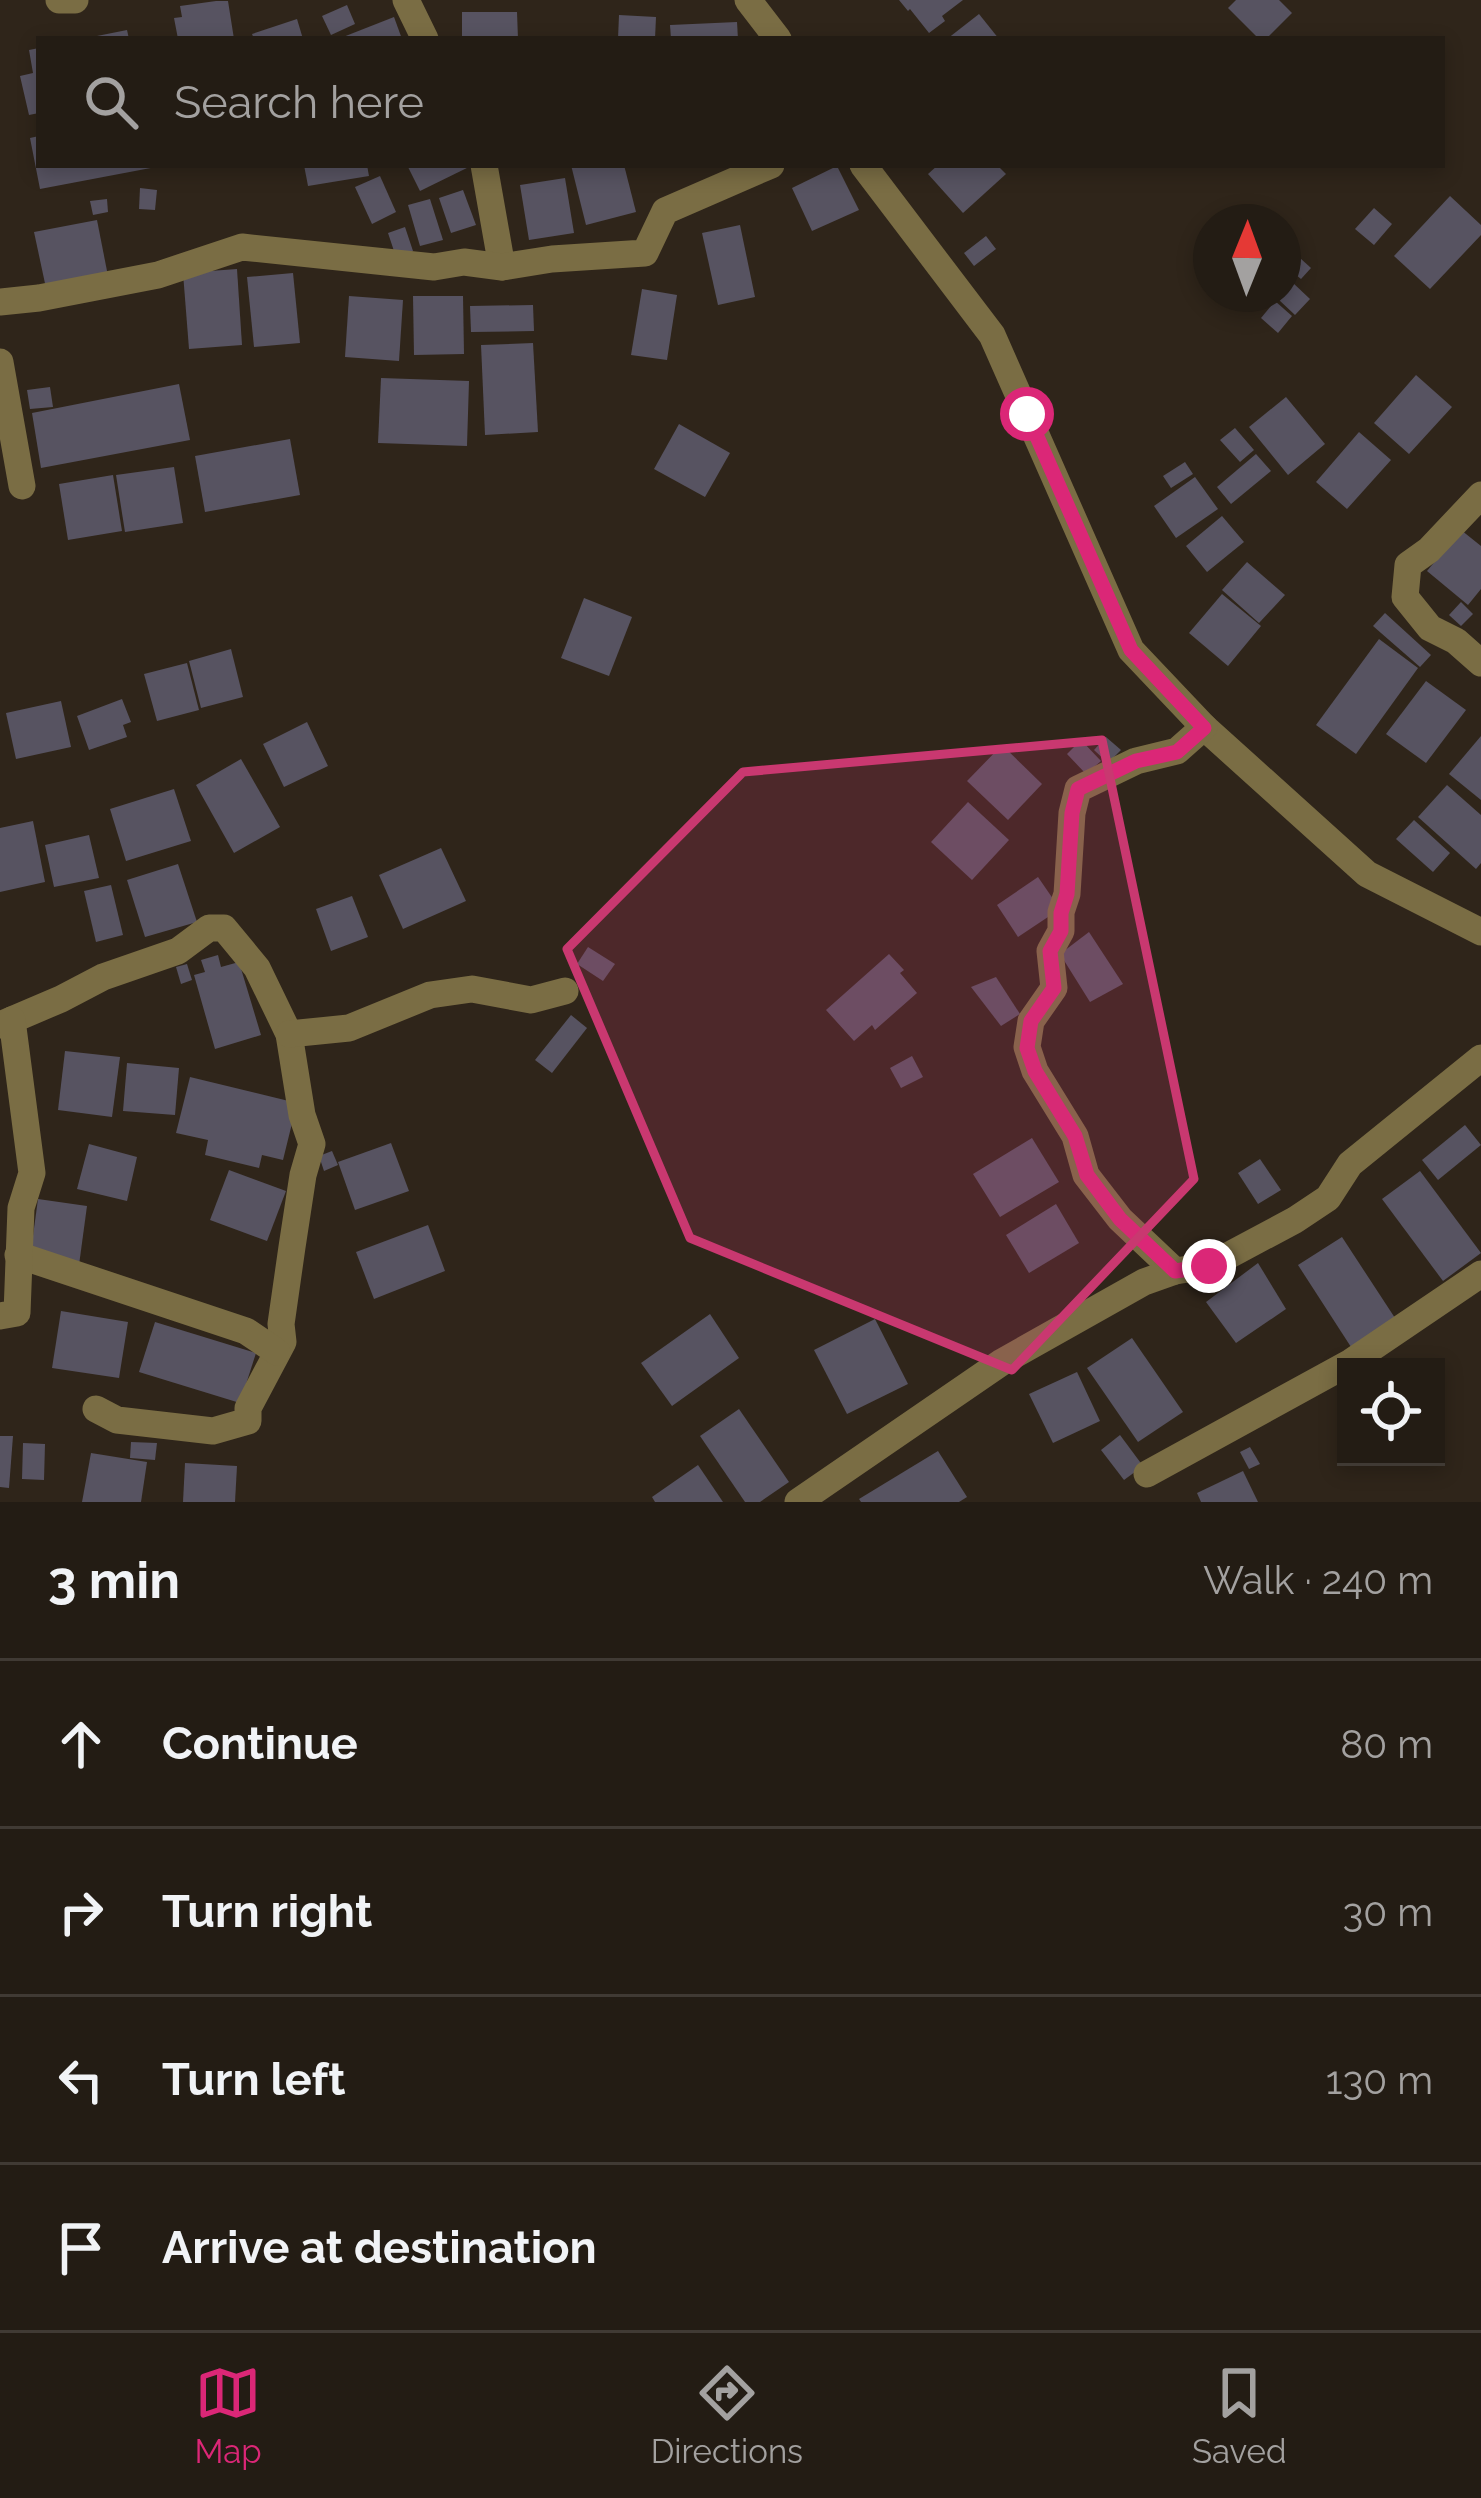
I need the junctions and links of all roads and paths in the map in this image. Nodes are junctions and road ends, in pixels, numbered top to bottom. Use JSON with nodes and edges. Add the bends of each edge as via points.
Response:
{"nodes":[{"id":1,"x":59,"y":0,"type":"edge"},
{"id":2,"x":75,"y":0,"type":"edge"},
{"id":3,"x":406,"y":0,"type":"edge"},
{"id":4,"x":748,"y":0,"type":"edge"},
{"id":5,"x":424,"y":36,"type":"edge"},
{"id":6,"x":776,"y":36,"type":"edge"},
{"id":7,"x":485,"y":168,"type":"edge"},
{"id":8,"x":764,"y":168,"type":"edge"},
{"id":9,"x":865,"y":168,"type":"edge"},
{"id":10,"x":502,"y":267,"type":"junction"},
{"id":11,"x":0,"y":302,"type":"edge"},
{"id":12,"x":0,"y":362,"type":"edge"},
{"id":13,"x":22,"y":486,"type":"dead end"},
{"id":14,"x":1481,"y":495,"type":"edge"},
{"id":15,"x":1481,"y":663,"type":"edge"},
{"id":16,"x":1204,"y":728,"type":"junction"},
{"id":17,"x":1481,"y":932,"type":"edge"},
{"id":18,"x":565,"y":992,"type":"dead end"},
{"id":19,"x":6,"y":1022,"type":"edge"},
{"id":20,"x":289,"y":1034,"type":"junction"},
{"id":21,"x":1481,"y":1058,"type":"edge"},
{"id":22,"x":14,"y":1123,"type":"edge"},
{"id":23,"x":19,"y":1255,"type":"junction"},
{"id":24,"x":1175,"y":1271,"type":"junction"},
{"id":25,"x":1481,"y":1274,"type":"edge"},
{"id":26,"x":0,"y":1316,"type":"edge"},
{"id":27,"x":277,"y":1352,"type":"junction"},
{"id":28,"x":96,"y":1409,"type":"dead end"},
{"id":29,"x":1147,"y":1474,"type":"dead end"},
{"id":30,"x":798,"y":1502,"type":"edge"}],
"edges":[{"from":1,"to":2,"type":"street"},
{"from":3,"to":5,"type":"street"},
{"from":4,"to":6,"type":"street"},
{"from":7,"to":10,"type":"street"},
{"from":8,"to":10,"type":"street","via":[[665,212],[645,253]]},
{"from":9,"to":16,"type":"street","via":[[992,335],[1131,650]]},
{"from":10,"to":11,"type":"street","via":[[242,247],[158,275]]},
{"from":12,"to":13,"type":"street"},
{"from":14,"to":15,"type":"street","via":[[1408,565],[1406,597],[1430,628]]},
{"from":16,"to":17,"type":"street","via":[[1367,874]]},
{"from":16,"to":24,"type":"street","via":[[1177,752],[1078,789],[1061,931],[1050,951],[1054,988],[1031,1021],[1027,1048],[1087,1175]]},
{"from":18,"to":20,"type":"street","via":[[531,1000],[472,989],[430,995],[349,1028]]},
{"from":19,"to":20,"type":"street","via":[[224,928],[257,968]]},
{"from":19,"to":22,"type":"street"},
{"from":20,"to":27,"type":"street","via":[[312,1144]]},
{"from":21,"to":24,"type":"street","via":[[1350,1164],[1328,1198],[1209,1266]]},
{"from":22,"to":23,"type":"street","via":[[32,1173]]},
{"from":23,"to":26,"type":"street","via":[[17,1313]]},
{"from":23,"to":27,"type":"street","via":[[246,1331]]},
{"from":24,"to":30,"type":"street","via":[[1002,1362]]},
{"from":25,"to":29,"type":"street","via":[[1351,1363]]},
{"from":27,"to":28,"type":"street","via":[[248,1421],[213,1431],[117,1420]]}]}
